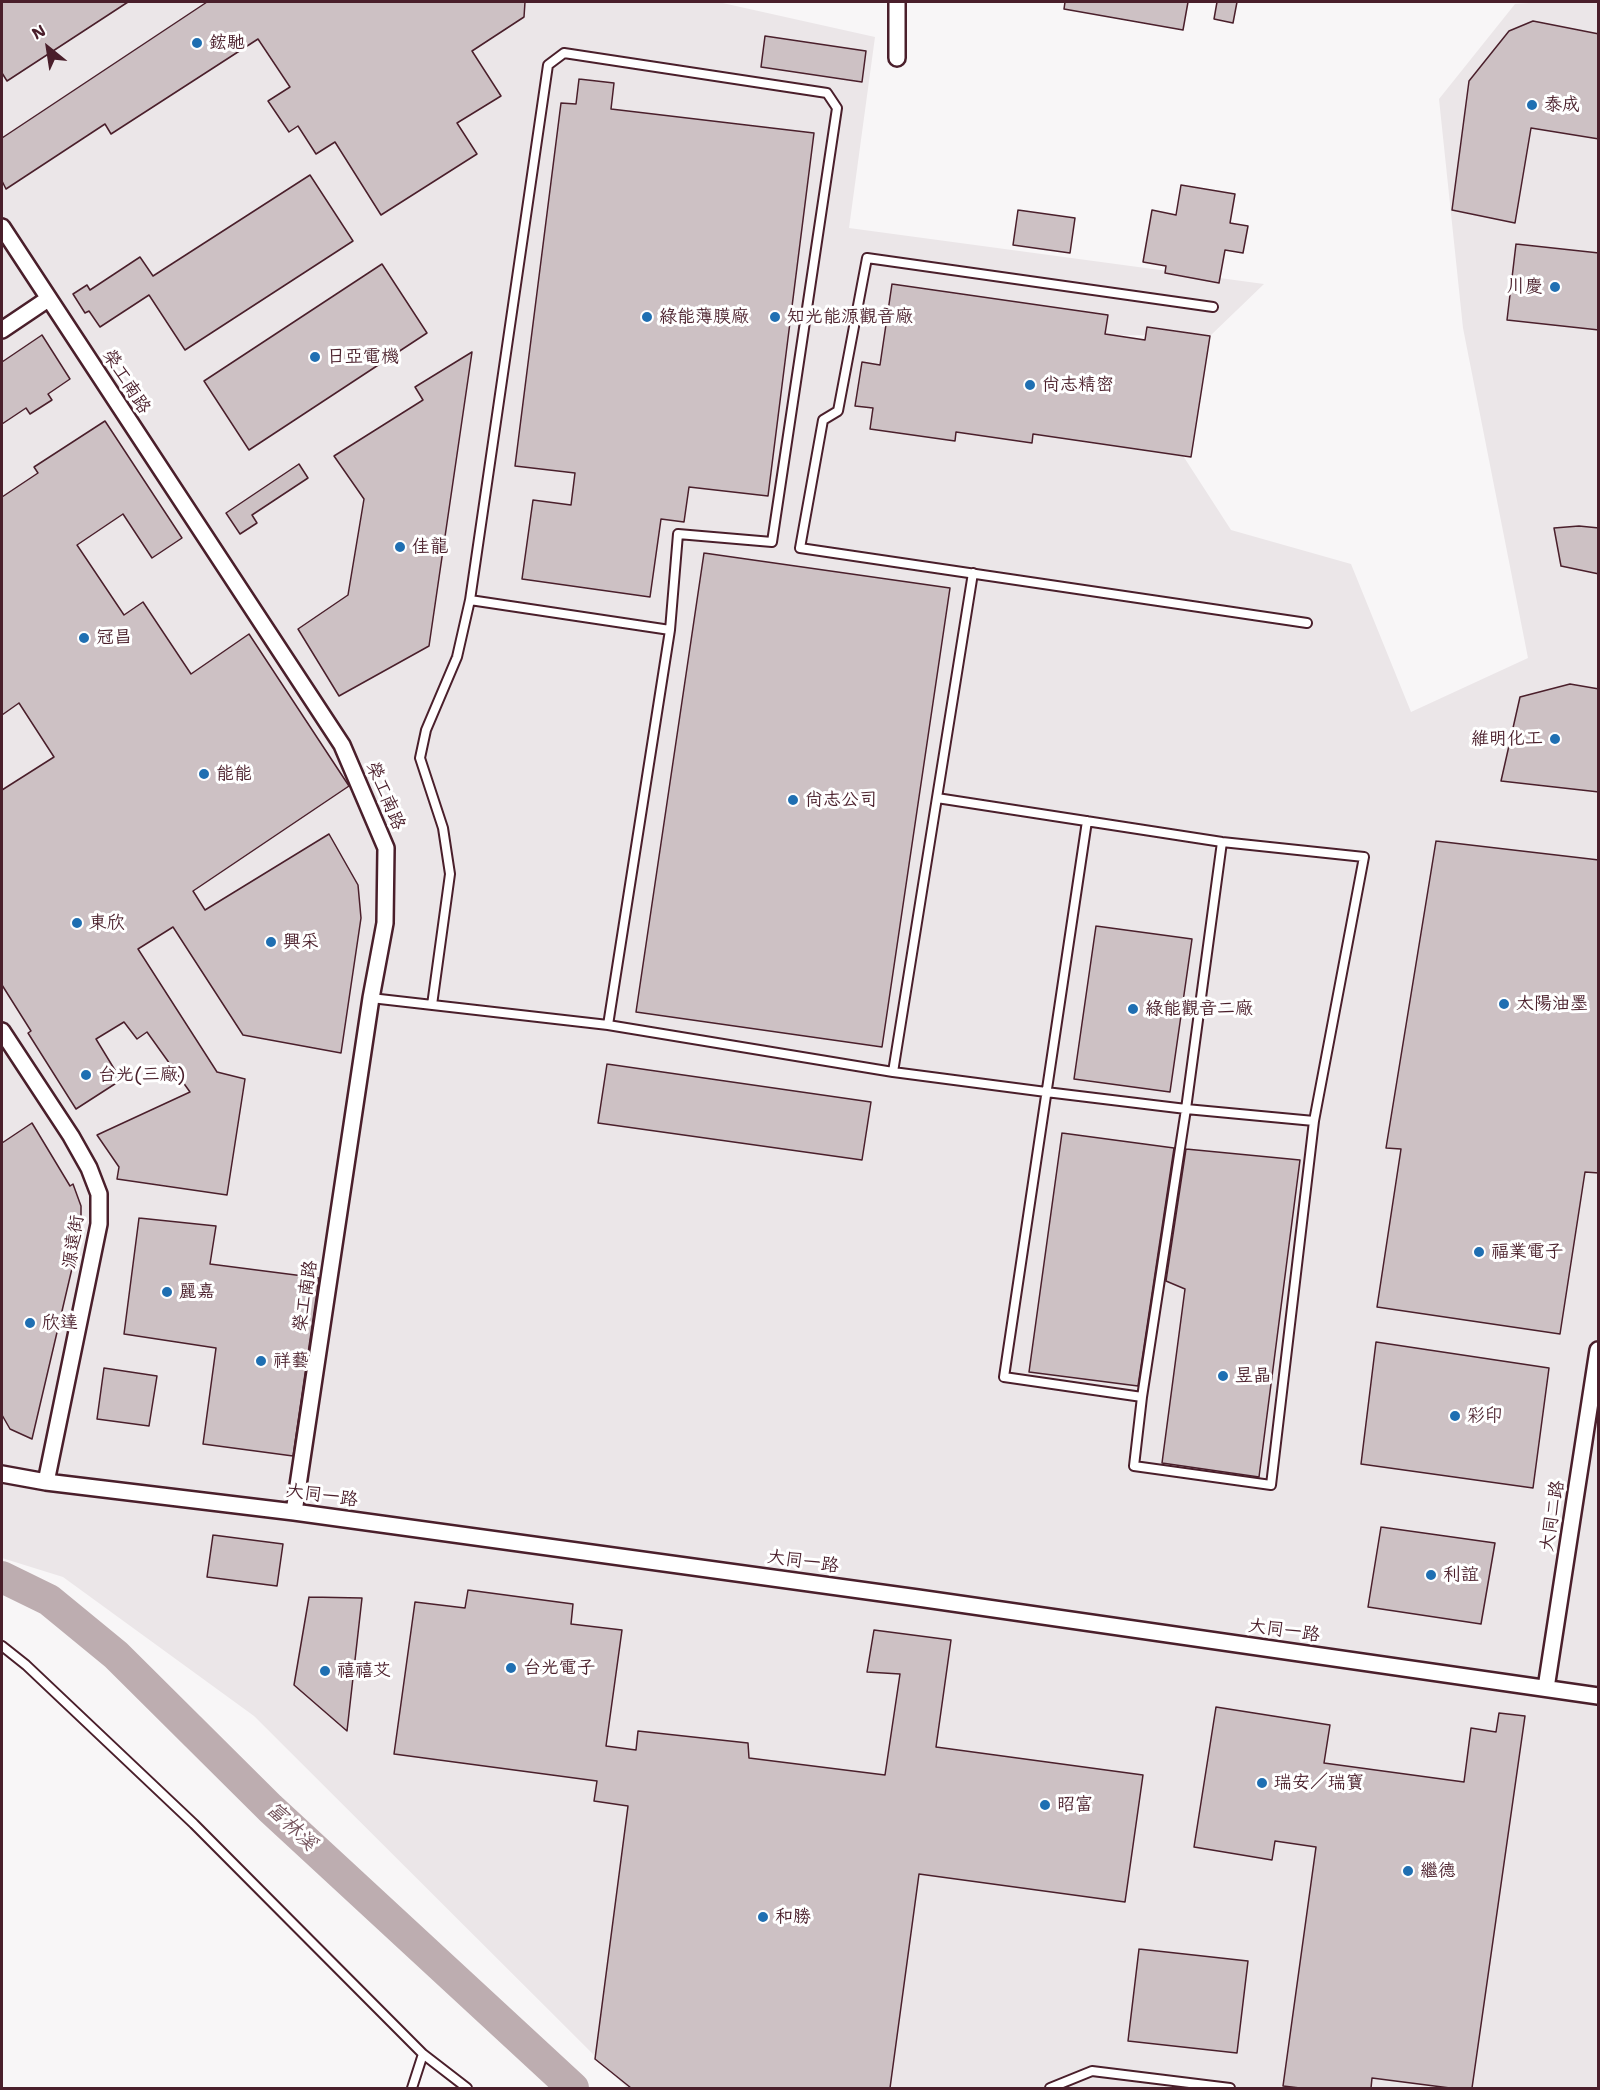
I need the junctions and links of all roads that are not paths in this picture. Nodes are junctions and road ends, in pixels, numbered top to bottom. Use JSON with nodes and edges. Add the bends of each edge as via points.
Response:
{"nodes":[{"id":1,"x":897,"y":2,"type":"edge"},
{"id":2,"x":897,"y":58,"type":"dead end"},
{"id":3,"x":2,"y":227,"type":"edge"},
{"id":4,"x":48,"y":299,"type":"junction"},
{"id":5,"x":1213,"y":307,"type":"dead end"},
{"id":6,"x":2,"y":330,"type":"edge"},
{"id":7,"x":973,"y":573,"type":"junction"},
{"id":8,"x":470,"y":600,"type":"junction"},
{"id":9,"x":1307,"y":623,"type":"dead end"},
{"id":10,"x":670,"y":630,"type":"junction"},
{"id":11,"x":937,"y":798,"type":"junction"},
{"id":12,"x":1087,"y":821,"type":"junction"},
{"id":13,"x":1222,"y":842,"type":"junction"},
{"id":14,"x":371,"y":998,"type":"junction"},
{"id":15,"x":432,"y":1005,"type":"junction"},
{"id":16,"x":608,"y":1025,"type":"junction"},
{"id":17,"x":2,"y":1031,"type":"edge"},
{"id":18,"x":893,"y":1072,"type":"junction"},
{"id":19,"x":1046,"y":1092,"type":"junction"},
{"id":20,"x":1186,"y":1109,"type":"junction"},
{"id":21,"x":1314,"y":1121,"type":"junction"},
{"id":22,"x":1599,"y":1350,"type":"edge"},
{"id":23,"x":1142,"y":1397,"type":"junction"},
{"id":24,"x":2,"y":1474,"type":"edge"},
{"id":25,"x":46,"y":1482,"type":"junction"},
{"id":26,"x":294,"y":1512,"type":"junction"},
{"id":27,"x":2,"y":1646,"type":"edge"},
{"id":28,"x":1546,"y":1688,"type":"junction"},
{"id":29,"x":1599,"y":1696,"type":"edge"},
{"id":30,"x":423,"y":2054,"type":"junction"},
{"id":31,"x":412,"y":2088,"type":"edge"},
{"id":32,"x":467,"y":2088,"type":"edge"},
{"id":33,"x":1050,"y":2088,"type":"edge"},
{"id":34,"x":1230,"y":2088,"type":"edge"}],
"edges":[{"from":1,"to":2,"type":"street"},
{"from":3,"to":4,"type":"street","name":"榮工南路"},
{"from":4,"to":6,"type":"street"},
{"from":4,"to":14,"type":"street","name":"榮工南路","via":[[342,744],[386,848],[385,923]]},
{"from":5,"to":7,"type":"lane","via":[[867,258],[838,411],[823,420],[800,548]]},
{"from":7,"to":9,"type":"lane"},
{"from":7,"to":11,"type":"lane"},
{"from":8,"to":10,"type":"lane"},
{"from":8,"to":10,"type":"lane","via":[[548,65],[564,53],[826,93],[837,108],[772,542],[678,534]]},
{"from":8,"to":15,"type":"lane","via":[[457,657],[426,730],[420,759],[443,828],[450,874]]},
{"from":10,"to":16,"type":"lane"},
{"from":11,"to":12,"type":"lane"},
{"from":11,"to":18,"type":"lane"},
{"from":12,"to":13,"type":"lane"},
{"from":12,"to":19,"type":"lane"},
{"from":13,"to":20,"type":"lane"},
{"from":13,"to":21,"type":"lane","via":[[1364,857]]},
{"from":14,"to":15,"type":"lane"},
{"from":14,"to":26,"type":"street","name":"榮工南路"},
{"from":15,"to":16,"type":"lane"},
{"from":16,"to":18,"type":"lane"},
{"from":17,"to":25,"type":"street","name":"源遠街","via":[[71,1136],[99,1194],[99,1224]]},
{"from":18,"to":19,"type":"lane"},
{"from":19,"to":20,"type":"lane"},
{"from":19,"to":23,"type":"lane","via":[[1004,1377]]},
{"from":20,"to":21,"type":"lane"},
{"from":20,"to":23,"type":"lane"},
{"from":21,"to":23,"type":"lane","via":[[1271,1485],[1134,1466]]},
{"from":22,"to":28,"type":"street","name":"大同二路"},
{"from":24,"to":25,"type":"street","name":"大同一路"},
{"from":25,"to":26,"type":"street","name":"大同一路"},
{"from":26,"to":28,"type":"street","name":"大同一路"},
{"from":27,"to":30,"type":"lane","via":[[194,1824]]},
{"from":28,"to":29,"type":"street","name":"大同一路"},
{"from":30,"to":31,"type":"lane"},
{"from":30,"to":32,"type":"lane"},
{"from":33,"to":34,"type":"lane","via":[[1092,2070]]}]}
